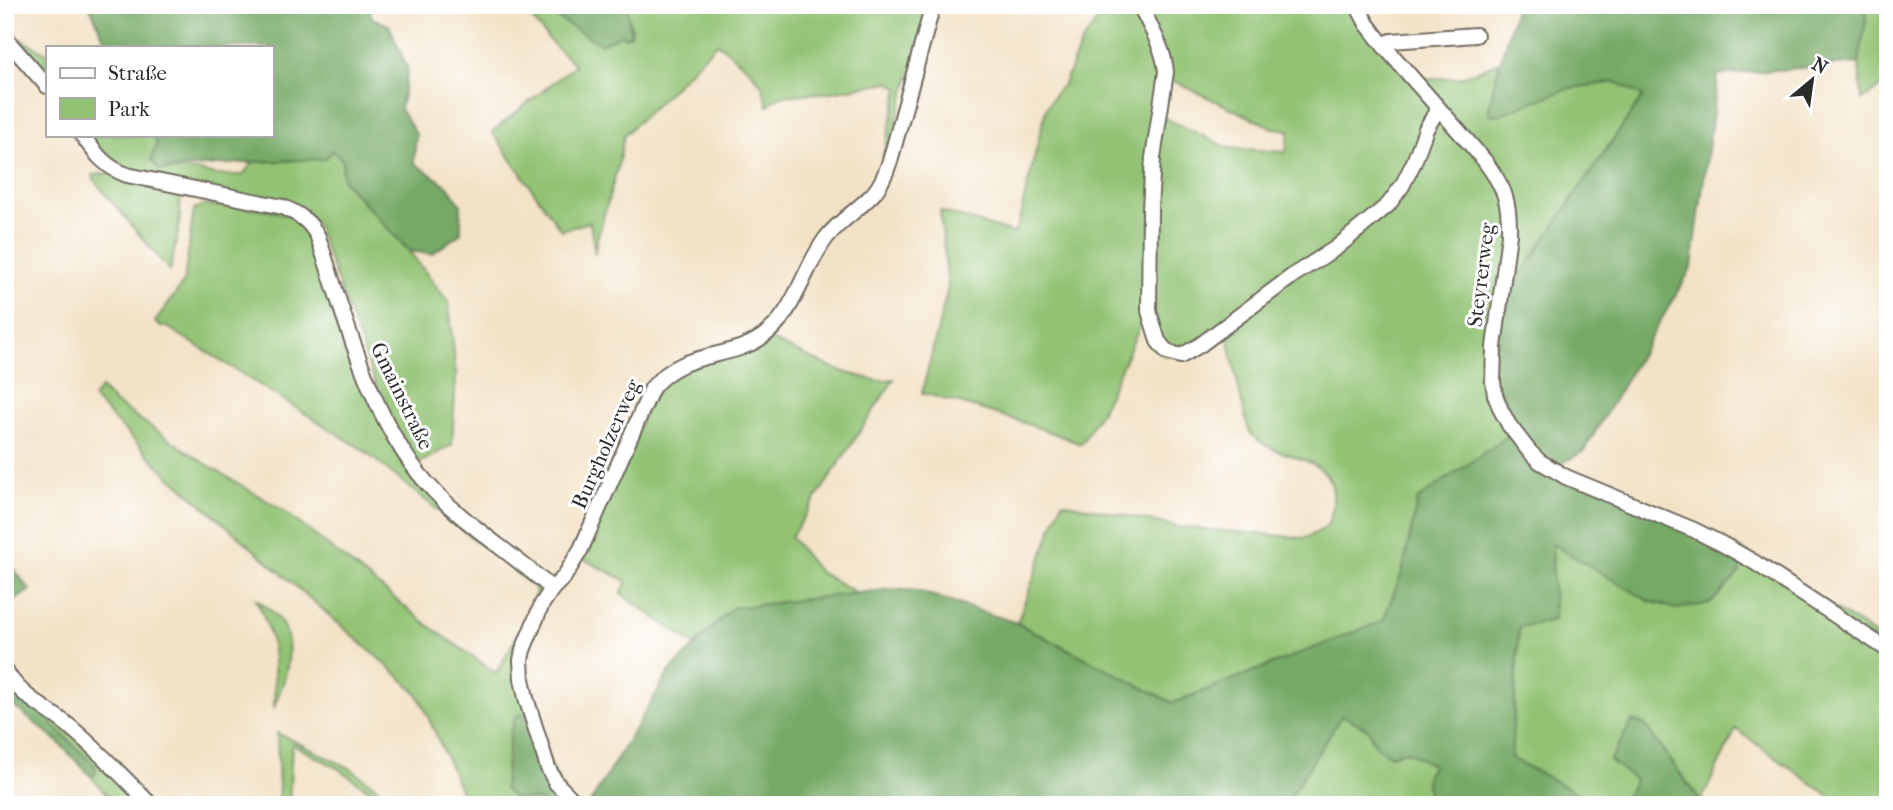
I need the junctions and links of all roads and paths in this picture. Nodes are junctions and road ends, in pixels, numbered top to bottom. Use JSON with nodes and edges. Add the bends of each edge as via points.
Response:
{"nodes":[{"id":1,"x":933,"y":5,"type":"edge"},
{"id":2,"x":1140,"y":5,"type":"edge"},
{"id":3,"x":1357,"y":5,"type":"edge"},
{"id":4,"x":1476,"y":35,"type":"dead end"},
{"id":5,"x":5,"y":38,"type":"edge"},
{"id":6,"x":1384,"y":46,"type":"junction"},
{"id":7,"x":46,"y":85,"type":"edge"},
{"id":8,"x":1438,"y":109,"type":"junction"},
{"id":9,"x":83,"y":136,"type":"edge"},
{"id":10,"x":552,"y":589,"type":"junction"},
{"id":11,"x":1888,"y":650,"type":"edge"},
{"id":12,"x":5,"y":669,"type":"edge"},
{"id":13,"x":151,"y":805,"type":"edge"},
{"id":14,"x":578,"y":805,"type":"edge"}],
"edges":[{"from":1,"to":10,"type":"street","name":"Burgholzerweg","via":[[890,161],[874,194],[824,241],[772,329],[753,342],[679,365],[652,387],[581,549]]},
{"from":2,"to":8,"type":"street","via":[[1166,65],[1152,171],[1149,311],[1158,341],[1167,352],[1181,356],[1200,345],[1388,205],[1402,186]]},
{"from":3,"to":6,"type":"street","name":"Steyrerweg"},
{"from":4,"to":6,"type":"street","via":[[1391,41]]},
{"from":5,"to":7,"type":"street"},
{"from":6,"to":8,"type":"street","name":"Steyrerweg"},
{"from":8,"to":11,"type":"street","name":"Steyrerweg","via":[[1484,160],[1507,200],[1509,235],[1492,368],[1501,410],[1519,440],[1539,461],[1566,477],[1732,550]]},
{"from":9,"to":10,"type":"street","name":"Gmainstraße","via":[[101,161],[116,172],[284,206],[306,219],[318,237],[371,389],[410,464],[451,508]]},
{"from":10,"to":14,"type":"street","via":[[523,650],[522,679],[548,768]]},
{"from":12,"to":13,"type":"street","via":[[23,693],[71,727]]}]}
